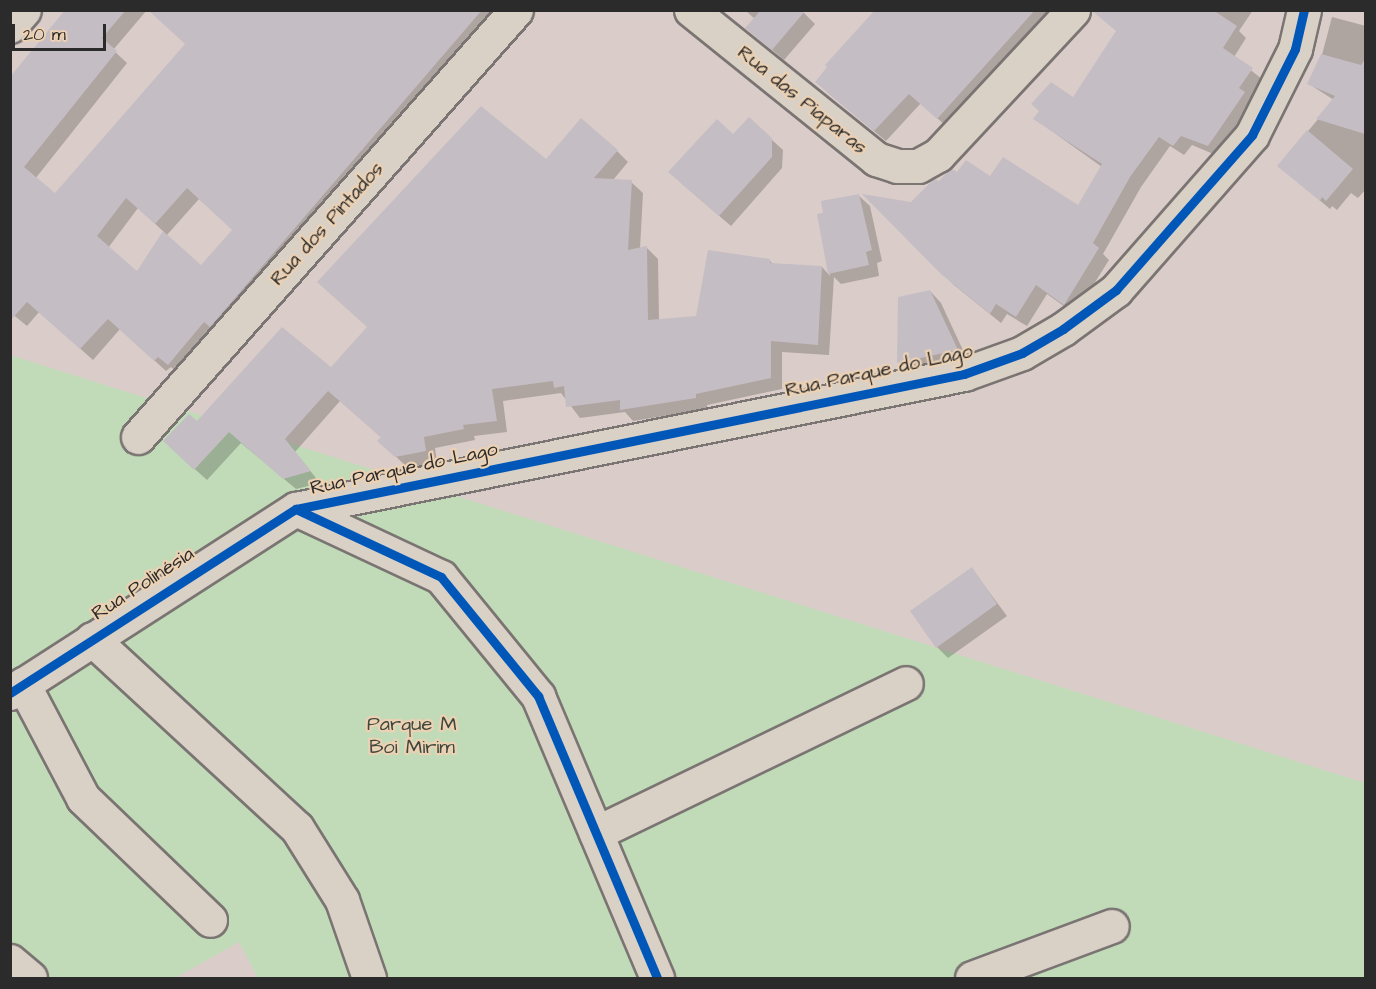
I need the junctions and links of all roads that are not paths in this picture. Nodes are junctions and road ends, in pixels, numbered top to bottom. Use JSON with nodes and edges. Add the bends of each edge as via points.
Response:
{"nodes":[{"id":1,"x":24,"y":10,"type":"edge"},
{"id":2,"x":516,"y":10,"type":"edge"},
{"id":3,"x":691,"y":10,"type":"edge"},
{"id":4,"x":1073,"y":10,"type":"edge"},
{"id":5,"x":1304,"y":10,"type":"edge"},
{"id":6,"x":10,"y":26,"type":"edge"},
{"id":7,"x":138,"y":437,"type":"dead end"},
{"id":8,"x":296,"y":509,"type":"junction"},
{"id":9,"x":92,"y":639,"type":"junction"},
{"id":10,"x":906,"y":683,"type":"dead end"},
{"id":11,"x":17,"y":688,"type":"edge"},
{"id":12,"x":596,"y":834,"type":"junction"},
{"id":13,"x":210,"y":920,"type":"dead end"},
{"id":14,"x":1112,"y":926,"type":"dead end"},
{"id":15,"x":10,"y":961,"type":"edge"},
{"id":16,"x":30,"y":978,"type":"edge"},
{"id":17,"x":369,"y":978,"type":"edge"},
{"id":18,"x":657,"y":978,"type":"edge"},
{"id":19,"x":972,"y":978,"type":"edge"}],
"edges":[{"from":1,"to":6,"type":"street"},
{"from":2,"to":7,"type":"street","name":"Rua dos Pintados"},
{"from":3,"to":4,"type":"street","name":"Rua das Piaparas","via":[[876,159],[897,166],[918,166],[939,155]]},
{"from":5,"to":8,"type":"street","name":"Rua Parque do Lago","via":[[1295,49],[1252,135],[1116,290],[1022,353],[964,374]]},
{"from":8,"to":9,"type":"street","name":"Rua Polinésia"},
{"from":8,"to":12,"type":"street","via":[[441,577],[538,696]]},
{"from":9,"to":11,"type":"street","name":"Rua Polinésia"},
{"from":9,"to":17,"type":"street","via":[[297,828],[342,900]]},
{"from":10,"to":12,"type":"street"},
{"from":11,"to":13,"type":"street","via":[[83,798]]},
{"from":12,"to":18,"type":"street"},
{"from":14,"to":19,"type":"street"},
{"from":15,"to":16,"type":"street"}]}
